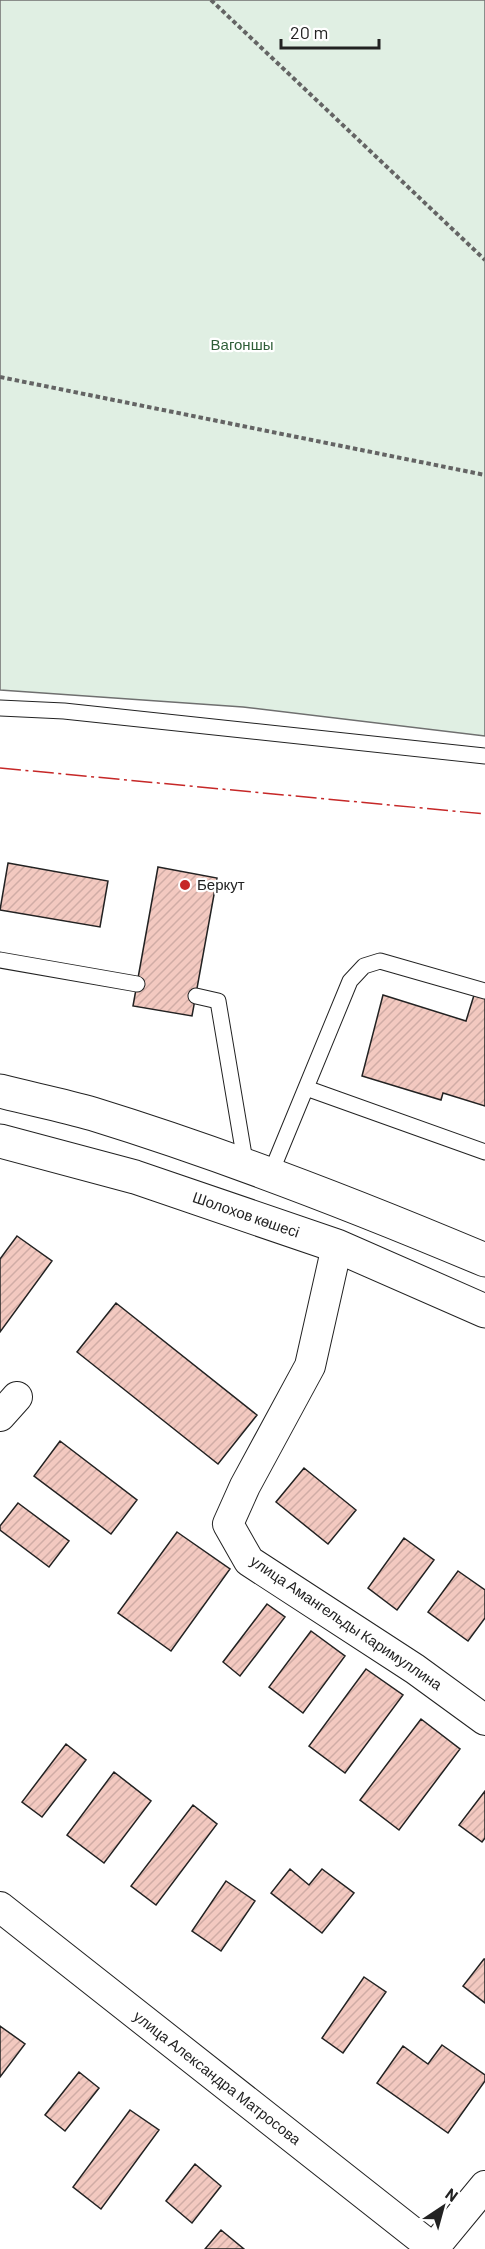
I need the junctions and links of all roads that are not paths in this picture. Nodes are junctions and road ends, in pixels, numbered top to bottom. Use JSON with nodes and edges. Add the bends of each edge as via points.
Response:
{"nodes":[{"id":1,"x":0,"y":708,"type":"edge"},
{"id":2,"x":485,"y":756,"type":"edge"},
{"id":3,"x":0,"y":960,"type":"edge"},
{"id":4,"x":137,"y":984,"type":"dead end"},
{"id":5,"x":485,"y":991,"type":"edge"},
{"id":6,"x":196,"y":996,"type":"dead end"},
{"id":7,"x":306,"y":1088,"type":"junction"},
{"id":8,"x":0,"y":1091,"type":"edge"},
{"id":9,"x":0,"y":1141,"type":"edge"},
{"id":10,"x":485,"y":1152,"type":"edge"},
{"id":11,"x":258,"y":1171,"type":"junction"},
{"id":12,"x":337,"y":1246,"type":"junction"},
{"id":13,"x":485,"y":1260,"type":"edge"},
{"id":14,"x":485,"y":1311,"type":"edge"},
{"id":15,"x":485,"y":1720,"type":"edge"},
{"id":16,"x":0,"y":1907,"type":"edge"},
{"id":17,"x":485,"y":2186,"type":"edge"},
{"id":18,"x":434,"y":2249,"type":"edge"}],
"edges":[{"from":1,"to":2,"type":"lane","via":[[64,711]]},
{"from":3,"to":4,"type":"lane"},
{"from":5,"to":7,"type":"lane","via":[[380,961],[364,966],[350,981]]},
{"from":6,"to":11,"type":"lane","via":[[218,1001]]},
{"from":7,"to":10,"type":"lane"},
{"from":7,"to":11,"type":"lane"},
{"from":8,"to":11,"type":"highway","via":[[92,1114]]},
{"from":9,"to":12,"type":"highway","name":"Шолохов көшесі","via":[[135,1177]]},
{"from":11,"to":13,"type":"highway"},
{"from":12,"to":14,"type":"highway","name":"Шолохов көшесі"},
{"from":12,"to":15,"type":"street","name":"улица Амангельды Каримуллина","via":[[310,1366],[228,1524],[249,1561],[415,1669]]},
{"from":16,"to":18,"type":"street","name":"улица Александра Матросова"},
{"from":17,"to":18,"type":"street"}]}
